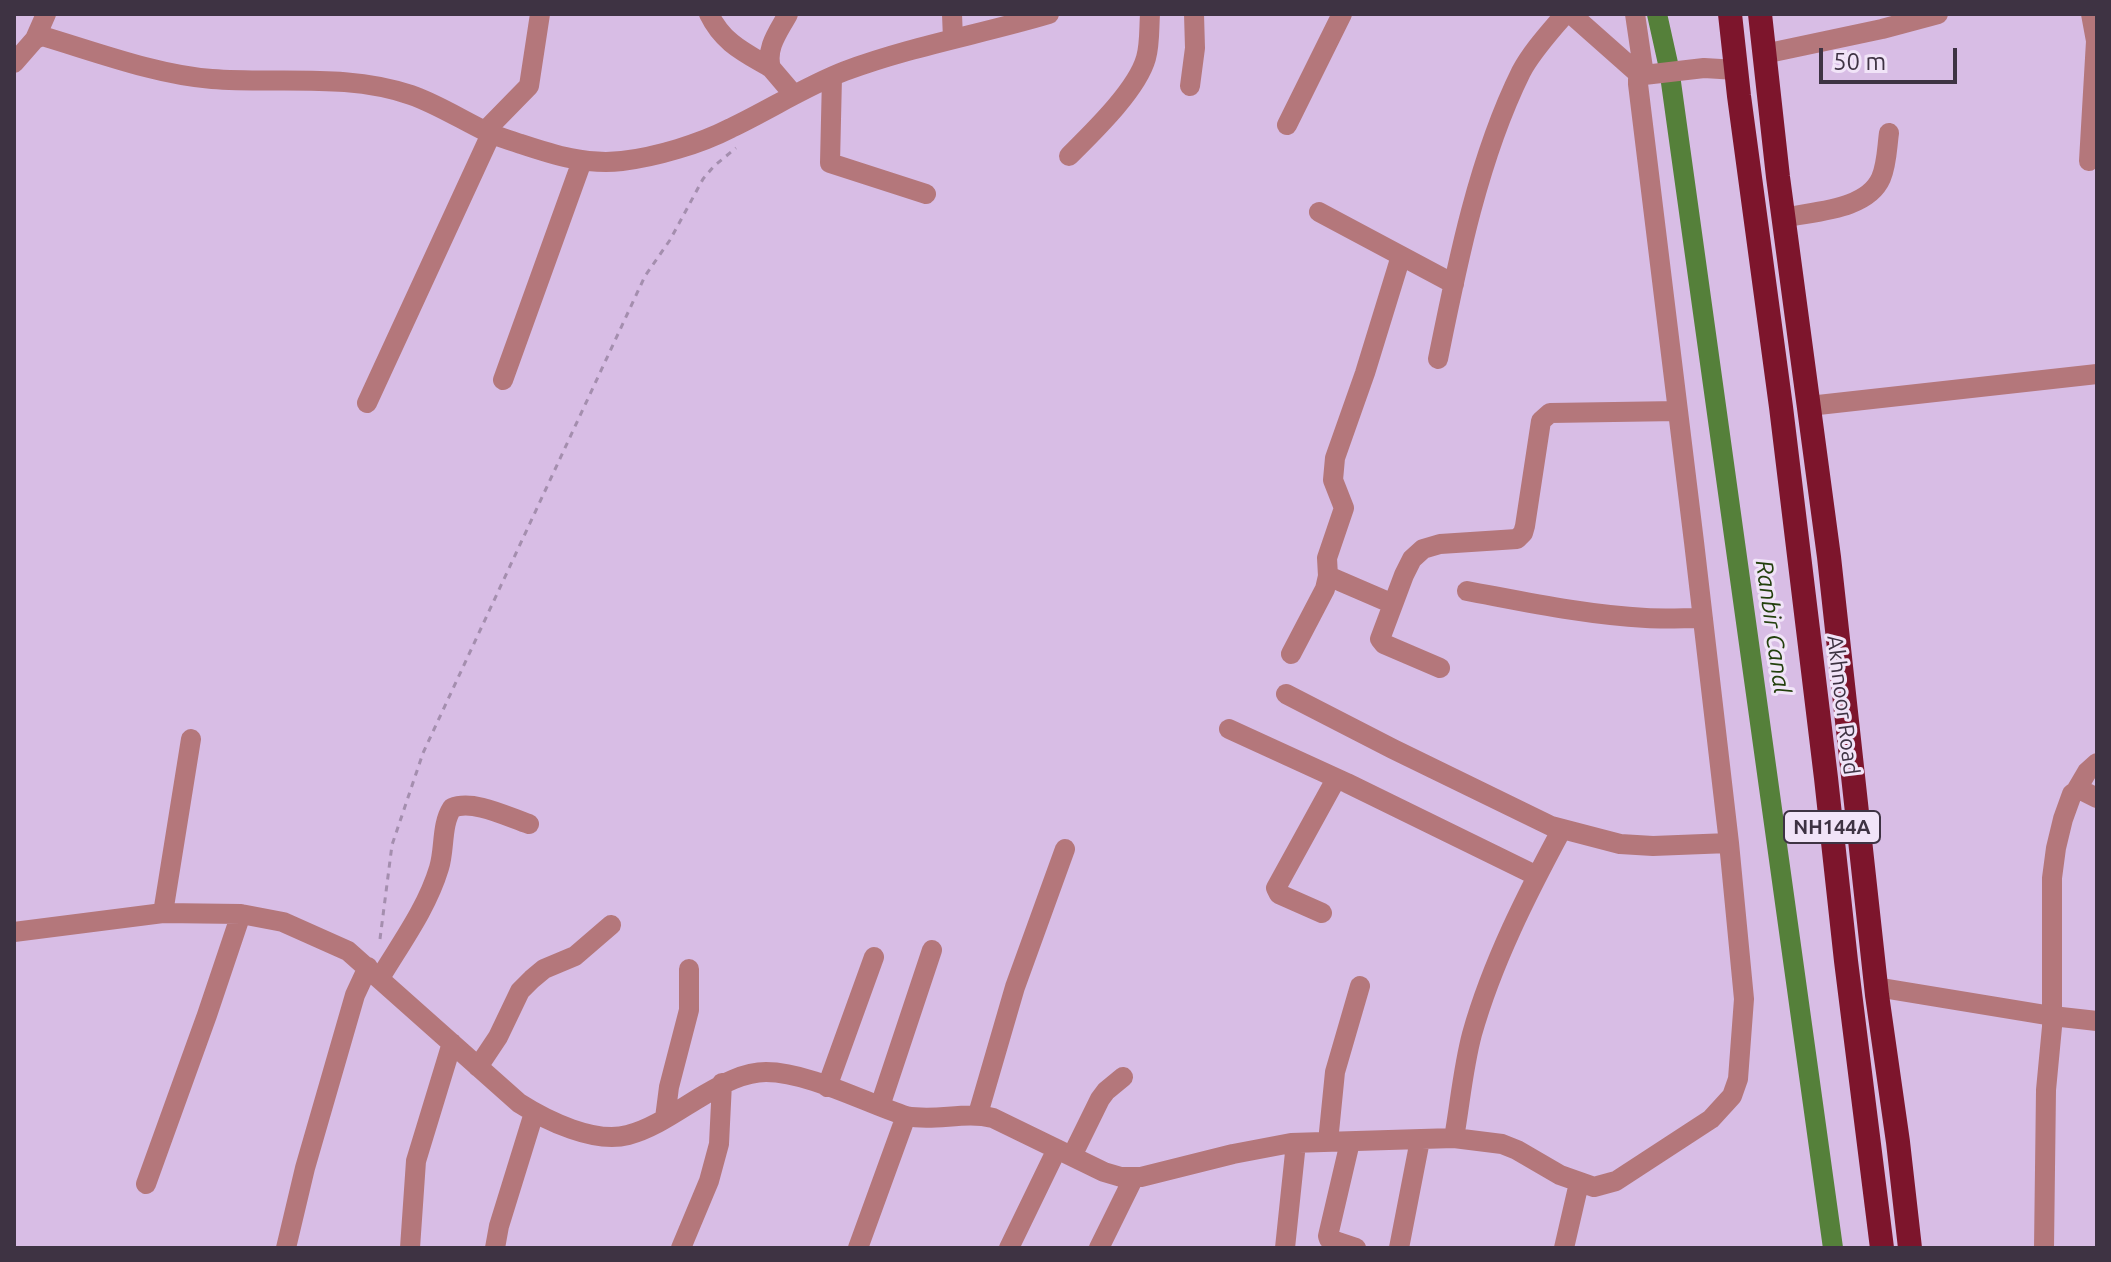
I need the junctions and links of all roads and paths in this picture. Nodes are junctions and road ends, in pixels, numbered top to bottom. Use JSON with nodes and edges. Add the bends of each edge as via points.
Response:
{"nodes":[{"id":1,"x":46,"y":14,"type":"edge"},
{"id":2,"x":540,"y":14,"type":"edge"},
{"id":3,"x":709,"y":14,"type":"edge"},
{"id":4,"x":788,"y":14,"type":"edge"},
{"id":5,"x":952,"y":14,"type":"edge"},
{"id":6,"x":1049,"y":14,"type":"edge"},
{"id":7,"x":1150,"y":14,"type":"edge"},
{"id":8,"x":1194,"y":14,"type":"edge"},
{"id":9,"x":1342,"y":14,"type":"edge"},
{"id":10,"x":1568,"y":14,"type":"edge"},
{"id":11,"x":1635,"y":14,"type":"edge"},
{"id":12,"x":1730,"y":14,"type":"edge"},
{"id":13,"x":1760,"y":14,"type":"edge"},
{"id":14,"x":1938,"y":14,"type":"edge"},
{"id":15,"x":2091,"y":14,"type":"edge"},
{"id":16,"x":35,"y":39,"type":"junction"},
{"id":17,"x":953,"y":39,"type":"junction"},
{"id":18,"x":1764,"y":54,"type":"junction"},
{"id":19,"x":14,"y":63,"type":"edge"},
{"id":20,"x":771,"y":68,"type":"junction"},
{"id":21,"x":1737,"y":70,"type":"junction"},
{"id":22,"x":1646,"y":75,"type":"junction"},
{"id":23,"x":832,"y":77,"type":"junction"},
{"id":24,"x":1190,"y":86,"type":"dead end"},
{"id":25,"x":794,"y":95,"type":"junction"},
{"id":26,"x":1287,"y":125,"type":"dead end"},
{"id":27,"x":488,"y":133,"type":"junction"},
{"id":28,"x":1889,"y":133,"type":"dead end"},
{"id":29,"x":737,"y":147,"type":"dead end"},
{"id":30,"x":1069,"y":156,"type":"dead end"},
{"id":31,"x":582,"y":161,"type":"junction"},
{"id":32,"x":2089,"y":161,"type":"dead end"},
{"id":33,"x":926,"y":194,"type":"dead end"},
{"id":34,"x":1319,"y":212,"type":"dead end"},
{"id":35,"x":1784,"y":218,"type":"junction"},
{"id":36,"x":1401,"y":256,"type":"junction"},
{"id":37,"x":1454,"y":284,"type":"junction"},
{"id":38,"x":1438,"y":359,"type":"dead end"},
{"id":39,"x":2097,"y":374,"type":"edge"},
{"id":40,"x":503,"y":380,"type":"dead end"},
{"id":41,"x":367,"y":403,"type":"dead end"},
{"id":42,"x":1809,"y":406,"type":"junction"},
{"id":43,"x":1678,"y":411,"type":"junction"},
{"id":44,"x":1328,"y":576,"type":"junction"},
{"id":45,"x":1467,"y":591,"type":"dead end"},
{"id":46,"x":1393,"y":604,"type":"junction"},
{"id":47,"x":1703,"y":618,"type":"junction"},
{"id":48,"x":1291,"y":654,"type":"dead end"},
{"id":49,"x":1440,"y":668,"type":"dead end"},
{"id":50,"x":1286,"y":694,"type":"dead end"},
{"id":51,"x":1229,"y":729,"type":"dead end"},
{"id":52,"x":191,"y":739,"type":"dead end"},
{"id":53,"x":2097,"y":763,"type":"edge"},
{"id":54,"x":1336,"y":779,"type":"junction"},
{"id":55,"x":2077,"y":789,"type":"junction"},
{"id":56,"x":2097,"y":798,"type":"edge"},
{"id":57,"x":529,"y":824,"type":"dead end"},
{"id":58,"x":1562,"y":829,"type":"junction"},
{"id":59,"x":1729,"y":843,"type":"junction"},
{"id":60,"x":1065,"y":849,"type":"dead end"},
{"id":61,"x":1537,"y":876,"type":"junction"},
{"id":62,"x":163,"y":913,"type":"junction"},
{"id":63,"x":1322,"y":913,"type":"dead end"},
{"id":64,"x":241,"y":914,"type":"junction"},
{"id":65,"x":611,"y":925,"type":"dead end"},
{"id":66,"x":16,"y":936,"type":"edge"},
{"id":67,"x":932,"y":950,"type":"dead end"},
{"id":68,"x":874,"y":957,"type":"dead end"},
{"id":69,"x":689,"y":969,"type":"dead end"},
{"id":70,"x":375,"y":973,"type":"junction"},
{"id":71,"x":1360,"y":986,"type":"dead end"},
{"id":72,"x":1876,"y":987,"type":"junction"},
{"id":73,"x":2052,"y":1016,"type":"junction"},
{"id":74,"x":2097,"y":1021,"type":"edge"},
{"id":75,"x":452,"y":1043,"type":"junction"},
{"id":76,"x":478,"y":1067,"type":"junction"},
{"id":77,"x":1123,"y":1077,"type":"dead end"},
{"id":78,"x":722,"y":1083,"type":"junction"},
{"id":79,"x":827,"y":1087,"type":"junction"},
{"id":80,"x":880,"y":1106,"type":"junction"},
{"id":81,"x":534,"y":1113,"type":"junction"},
{"id":82,"x":978,"y":1114,"type":"junction"},
{"id":83,"x":906,"y":1116,"type":"junction"},
{"id":84,"x":665,"y":1118,"type":"junction"},
{"id":85,"x":1454,"y":1138,"type":"junction"},
{"id":86,"x":1420,"y":1140,"type":"junction"},
{"id":87,"x":1328,"y":1142,"type":"junction"},
{"id":88,"x":1350,"y":1142,"type":"junction"},
{"id":89,"x":1296,"y":1143,"type":"junction"},
{"id":90,"x":1065,"y":1153,"type":"junction"},
{"id":91,"x":1134,"y":1177,"type":"junction"},
{"id":92,"x":1579,"y":1183,"type":"junction"},
{"id":93,"x":146,"y":1184,"type":"dead end"},
{"id":94,"x":286,"y":1248,"type":"edge"},
{"id":95,"x":410,"y":1248,"type":"edge"},
{"id":96,"x":495,"y":1248,"type":"edge"},
{"id":97,"x":681,"y":1248,"type":"edge"},
{"id":98,"x":858,"y":1248,"type":"edge"},
{"id":99,"x":1009,"y":1248,"type":"edge"},
{"id":100,"x":1099,"y":1248,"type":"edge"},
{"id":101,"x":1285,"y":1248,"type":"edge"},
{"id":102,"x":1356,"y":1248,"type":"edge"},
{"id":103,"x":1399,"y":1248,"type":"edge"},
{"id":104,"x":1564,"y":1248,"type":"edge"},
{"id":105,"x":1882,"y":1248,"type":"edge"},
{"id":106,"x":1910,"y":1248,"type":"edge"},
{"id":107,"x":2044,"y":1248,"type":"edge"}],
"edges":[{"from":1,"to":16,"type":"street"},
{"from":2,"to":27,"type":"street","via":[[529,86]]},
{"from":3,"to":20,"type":"street","via":[[729,43]]},
{"from":4,"to":20,"type":"street","via":[[773,42]]},
{"from":5,"to":17,"type":"street"},
{"from":6,"to":17,"type":"street"},
{"from":7,"to":30,"type":"street","via":[[1141,69],[1105,120]]},
{"from":8,"to":24,"type":"street"},
{"from":9,"to":26,"type":"street"},
{"from":10,"to":22,"type":"street"},
{"from":10,"to":37,"type":"street","via":[[1522,70],[1505,110]]},
{"from":11,"to":22,"type":"street"},
{"from":12,"to":21,"type":"highway","number":"NH144A"},
{"from":13,"to":18,"type":"highway","number":"NH144A"},
{"from":14,"to":18,"type":"street"},
{"from":15,"to":32,"type":"street","via":[[2096,41]]},
{"from":16,"to":19,"type":"street"},
{"from":16,"to":27,"type":"street","via":[[42,36],[179,75],[316,80],[394,90]]},
{"from":17,"to":23,"type":"street"},
{"from":18,"to":35,"type":"highway","number":"NH144A"},
{"from":20,"to":25,"type":"street"},
{"from":21,"to":22,"type":"street"},
{"from":21,"to":105,"type":"highway","name":"Akhnoor Road","number":"NH144A"},
{"from":22,"to":43,"type":"street","via":[[1638,84]]},
{"from":23,"to":25,"type":"street"},
{"from":23,"to":33,"type":"street","via":[[830,163]]},
{"from":25,"to":31,"type":"street","via":[[727,130],[651,157]]},
{"from":27,"to":31,"type":"street"},
{"from":27,"to":41,"type":"street"},
{"from":28,"to":35,"type":"street","via":[[1885,168],[1867,196]]},
{"from":29,"to":70,"type":"path","via":[[703,179],[645,276],[423,753],[392,845]]},
{"from":31,"to":40,"type":"street"},
{"from":34,"to":36,"type":"street"},
{"from":35,"to":42,"type":"highway","number":"NH144A"},
{"from":36,"to":37,"type":"street"},
{"from":36,"to":44,"type":"street","via":[[1335,458],[1333,480],[1344,508],[1327,558]]},
{"from":37,"to":38,"type":"street"},
{"from":39,"to":42,"type":"street"},
{"from":42,"to":72,"type":"highway","number":"NH144A"},
{"from":43,"to":46,"type":"street","via":[[1545,415],[1523,533],[1517,539],[1423,549],[1412,559]]},
{"from":43,"to":47,"type":"street"},
{"from":44,"to":46,"type":"street"},
{"from":44,"to":48,"type":"street"},
{"from":45,"to":47,"type":"street","via":[[1608,615]]},
{"from":46,"to":49,"type":"street","via":[[1382,642]]},
{"from":47,"to":59,"type":"street"},
{"from":50,"to":58,"type":"street"},
{"from":51,"to":54,"type":"street"},
{"from":52,"to":62,"type":"street"},
{"from":53,"to":55,"type":"street"},
{"from":54,"to":61,"type":"street"},
{"from":54,"to":63,"type":"street","via":[[1276,888]]},
{"from":55,"to":56,"type":"street"},
{"from":55,"to":73,"type":"street","via":[[2063,819],[2052,878]]},
{"from":57,"to":70,"type":"street","via":[[475,806],[452,808],[427,898]]},
{"from":58,"to":59,"type":"street","via":[[1620,844]]},
{"from":58,"to":61,"type":"street"},
{"from":59,"to":92,"type":"street","via":[[1744,999],[1732,1096],[1711,1119],[1616,1181],[1594,1187]]},
{"from":60,"to":82,"type":"street","via":[[1015,987]]},
{"from":61,"to":85,"type":"street","via":[[1486,990],[1467,1055]]},
{"from":62,"to":64,"type":"street"},
{"from":62,"to":66,"type":"street"},
{"from":64,"to":70,"type":"street","via":[[283,922],[348,951]]},
{"from":64,"to":93,"type":"street"},
{"from":65,"to":76,"type":"street","via":[[520,991]]},
{"from":67,"to":80,"type":"street"},
{"from":68,"to":79,"type":"street"},
{"from":69,"to":84,"type":"street","via":[[689,1010]]},
{"from":70,"to":75,"type":"street"},
{"from":70,"to":94,"type":"street","via":[[355,995]]},
{"from":71,"to":87,"type":"street","via":[[1335,1072]]},
{"from":72,"to":73,"type":"street"},
{"from":72,"to":106,"type":"highway","number":"NH144A"},
{"from":73,"to":74,"type":"street"},
{"from":73,"to":107,"type":"street"},
{"from":75,"to":76,"type":"street"},
{"from":75,"to":95,"type":"street","via":[[416,1161]]},
{"from":76,"to":81,"type":"street"},
{"from":77,"to":90,"type":"street","via":[[1106,1091]]},
{"from":78,"to":79,"type":"street","via":[[765,1072]]},
{"from":78,"to":84,"type":"street"},
{"from":78,"to":97,"type":"street","via":[[719,1144]]},
{"from":79,"to":80,"type":"street"},
{"from":80,"to":83,"type":"street"},
{"from":81,"to":84,"type":"street","via":[[601,1136],[625,1136]]},
{"from":81,"to":96,"type":"street"},
{"from":82,"to":83,"type":"street"},
{"from":82,"to":90,"type":"street"},
{"from":83,"to":98,"type":"street"},
{"from":85,"to":86,"type":"street"},
{"from":85,"to":92,"type":"street","via":[[1502,1144]]},
{"from":86,"to":88,"type":"street"},
{"from":86,"to":103,"type":"street"},
{"from":87,"to":88,"type":"street"},
{"from":87,"to":89,"type":"street"},
{"from":88,"to":102,"type":"street","via":[[1327,1233],[1329,1239]]},
{"from":89,"to":91,"type":"street"},
{"from":89,"to":101,"type":"street"},
{"from":90,"to":91,"type":"street","via":[[1104,1172]]},
{"from":90,"to":99,"type":"street"},
{"from":91,"to":100,"type":"street"},
{"from":92,"to":104,"type":"street"}]}
